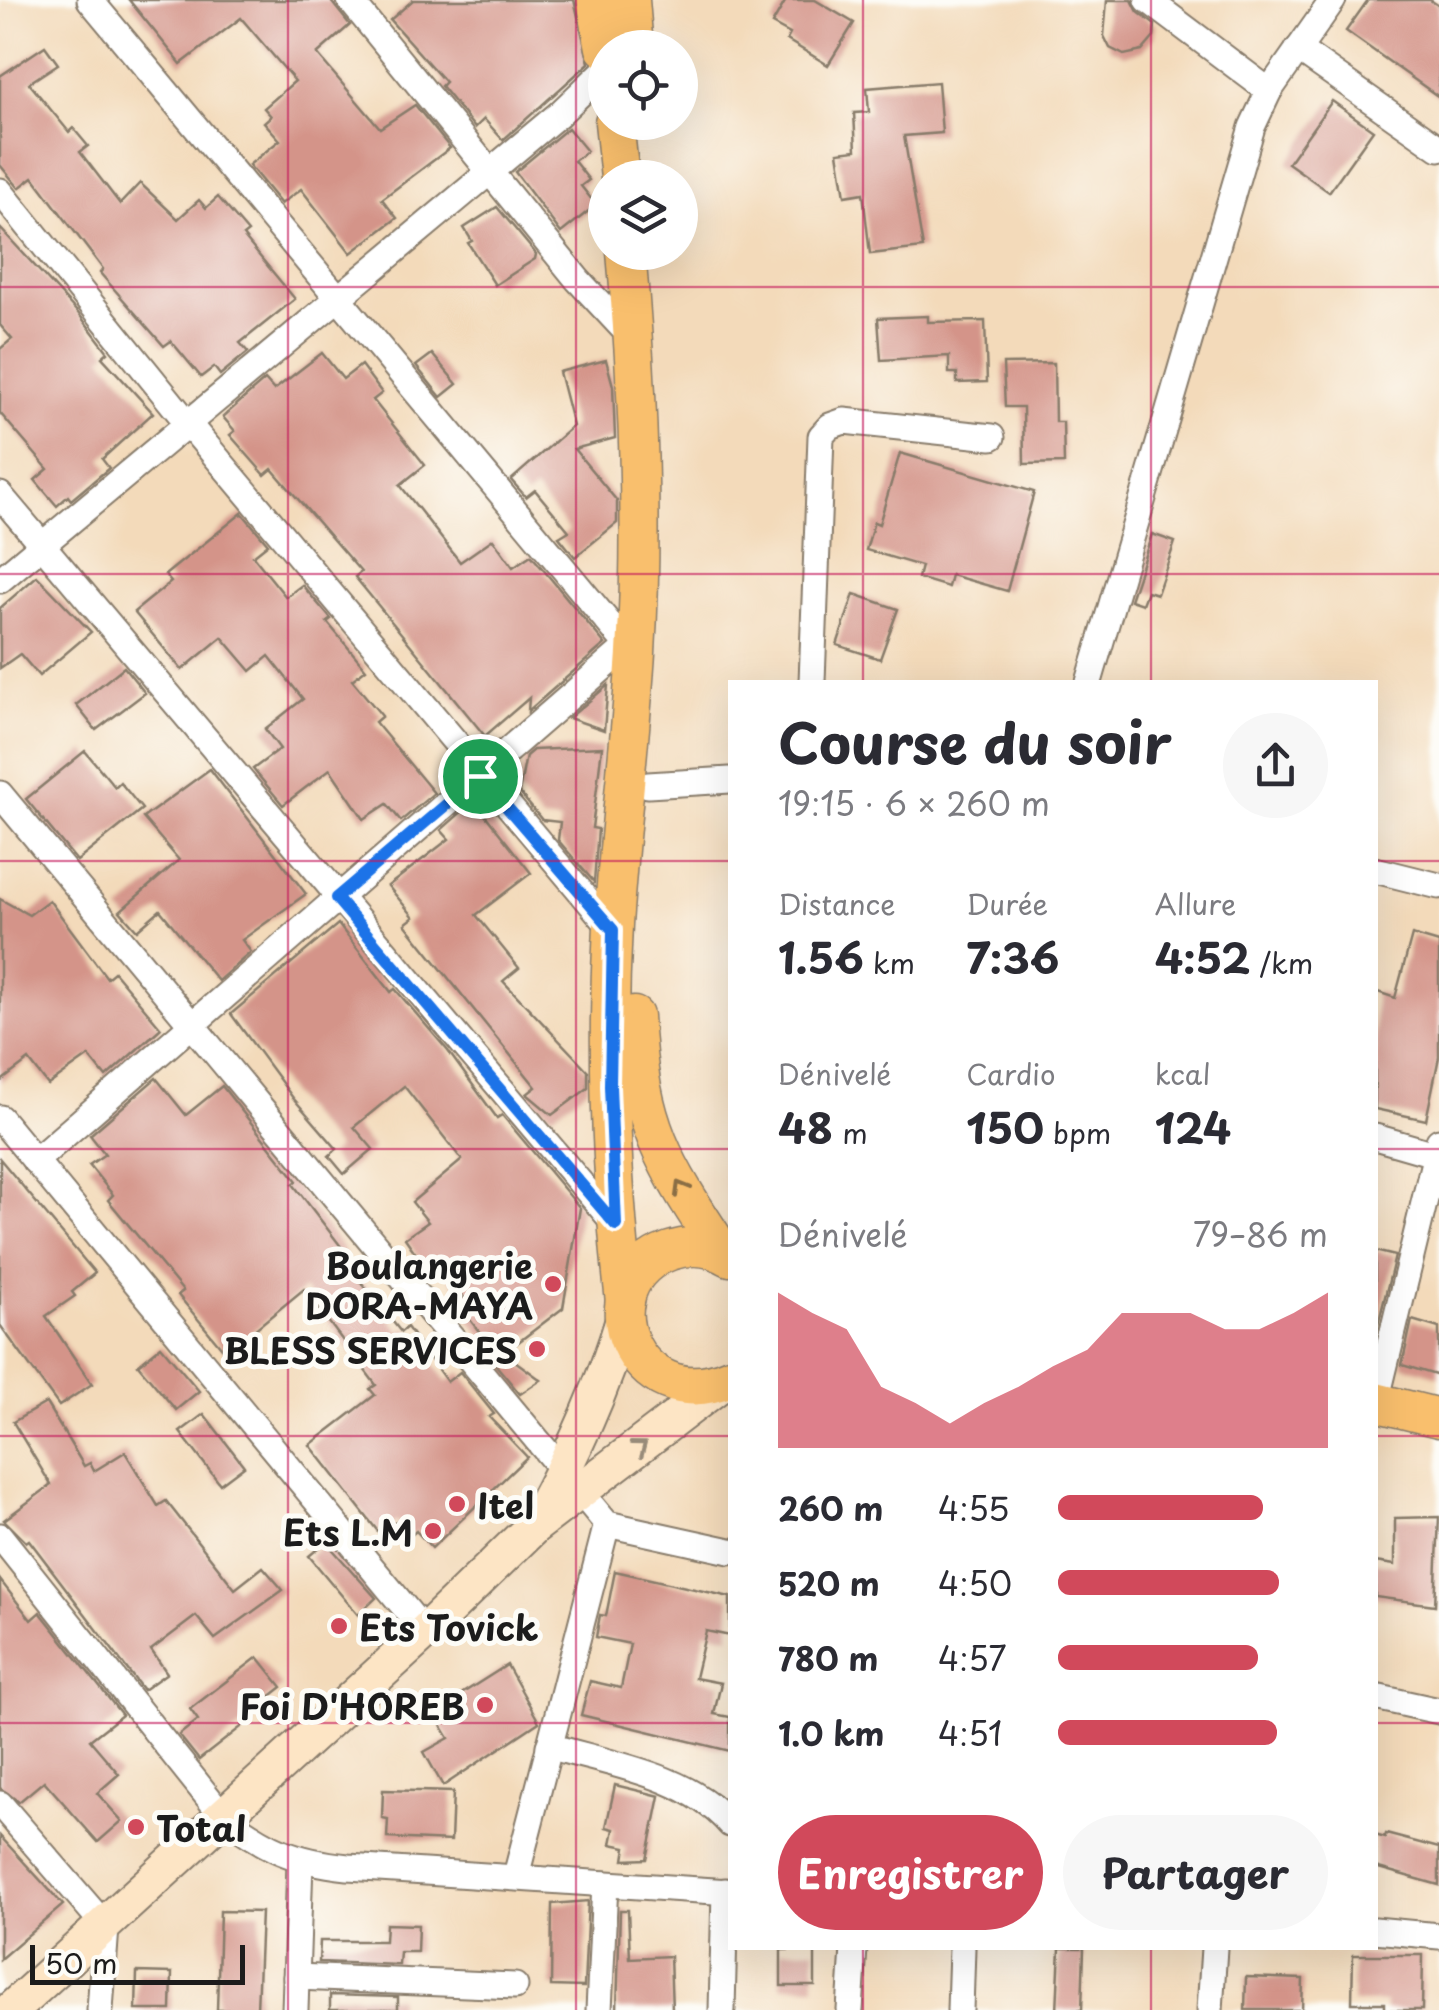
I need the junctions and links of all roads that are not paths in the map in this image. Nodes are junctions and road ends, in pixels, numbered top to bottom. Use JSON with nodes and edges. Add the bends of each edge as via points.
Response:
{"nodes":[{"id":1,"x":90,"y":0,"type":"edge"},
{"id":2,"x":350,"y":0,"type":"edge"},
{"id":3,"x":596,"y":0,"type":"edge"},
{"id":4,"x":630,"y":0,"type":"edge"},
{"id":5,"x":1148,"y":0,"type":"edge"},
{"id":6,"x":1333,"y":0,"type":"edge"},
{"id":7,"x":602,"y":30,"type":"edge"},
{"id":8,"x":632,"y":30,"type":"edge"},
{"id":9,"x":1298,"y":49,"type":"junction"},
{"id":10,"x":588,"y":85,"type":"edge"},
{"id":11,"x":1270,"y":91,"type":"junction"},
{"id":12,"x":1439,"y":148,"type":"edge"},
{"id":13,"x":491,"y":170,"type":"junction"},
{"id":14,"x":0,"y":191,"type":"edge"},
{"id":15,"x":628,"y":270,"type":"edge"},
{"id":16,"x":650,"y":270,"type":"edge"},
{"id":17,"x":337,"y":300,"type":"junction"},
{"id":18,"x":634,"y":340,"type":"junction"},
{"id":19,"x":186,"y":421,"type":"junction"},
{"id":20,"x":992,"y":436,"type":"dead end"},
{"id":21,"x":0,"y":495,"type":"edge"},
{"id":22,"x":42,"y":547,"type":"junction"},
{"id":23,"x":0,"y":580,"type":"edge"},
{"id":24,"x":632,"y":649,"type":"junction"},
{"id":25,"x":812,"y":680,"type":"edge"},
{"id":26,"x":1090,"y":680,"type":"edge"},
{"id":27,"x":480,"y":776,"type":"junction"},
{"id":28,"x":728,"y":780,"type":"edge"},
{"id":29,"x":648,"y":785,"type":"junction"},
{"id":30,"x":0,"y":794,"type":"edge"},
{"id":31,"x":1378,"y":871,"type":"edge"},
{"id":32,"x":1439,"y":886,"type":"edge"},
{"id":33,"x":336,"y":898,"type":"junction"},
{"id":34,"x":613,"y":930,"type":"junction"},
{"id":35,"x":190,"y":1025,"type":"junction"},
{"id":36,"x":0,"y":1118,"type":"edge"},
{"id":37,"x":1378,"y":1138,"type":"edge"},
{"id":38,"x":1437,"y":1148,"type":"edge"},
{"id":39,"x":35,"y":1160,"type":"junction"},
{"id":40,"x":616,"y":1225,"type":"junction"},
{"id":41,"x":726,"y":1254,"type":"edge"},
{"id":42,"x":624,"y":1310,"type":"junction"},
{"id":43,"x":728,"y":1378,"type":"edge"},
{"id":44,"x":728,"y":1379,"type":"edge"},
{"id":45,"x":1378,"y":1394,"type":"edge"},
{"id":46,"x":1378,"y":1403,"type":"edge"},
{"id":47,"x":1439,"y":1418,"type":"edge"},
{"id":48,"x":573,"y":1481,"type":"junction"},
{"id":49,"x":607,"y":1524,"type":"junction"},
{"id":50,"x":0,"y":1536,"type":"edge"},
{"id":51,"x":728,"y":1551,"type":"edge"},
{"id":52,"x":425,"y":1632,"type":"junction"},
{"id":53,"x":1378,"y":1698,"type":"edge"},
{"id":54,"x":1439,"y":1711,"type":"edge"},
{"id":55,"x":549,"y":1746,"type":"junction"},
{"id":56,"x":0,"y":1804,"type":"edge"},
{"id":57,"x":223,"y":1816,"type":"junction"},
{"id":58,"x":728,"y":1822,"type":"edge"},
{"id":59,"x":300,"y":1862,"type":"junction"},
{"id":60,"x":516,"y":1876,"type":"junction"},
{"id":61,"x":604,"y":1884,"type":"junction"},
{"id":62,"x":728,"y":1891,"type":"edge"},
{"id":63,"x":106,"y":1926,"type":"junction"},
{"id":64,"x":1378,"y":1930,"type":"edge"},
{"id":65,"x":1439,"y":1936,"type":"edge"},
{"id":66,"x":854,"y":1950,"type":"edge"},
{"id":67,"x":962,"y":1950,"type":"edge"},
{"id":68,"x":1214,"y":1950,"type":"edge"},
{"id":69,"x":296,"y":1977,"type":"junction"},
{"id":70,"x":515,"y":1986,"type":"dead end"},
{"id":71,"x":11,"y":2010,"type":"edge"},
{"id":72,"x":100,"y":2010,"type":"edge"},
{"id":73,"x":295,"y":2010,"type":"edge"},
{"id":74,"x":599,"y":2010,"type":"edge"},
{"id":75,"x":722,"y":2010,"type":"edge"},
{"id":76,"x":850,"y":2010,"type":"edge"},
{"id":77,"x":960,"y":2010,"type":"edge"},
{"id":78,"x":1210,"y":2010,"type":"edge"}],
"edges":[{"from":1,"to":17,"type":"street"},
{"from":2,"to":13,"type":"street"},
{"from":3,"to":7,"type":"main road"},
{"from":4,"to":8,"type":"main road"},
{"from":5,"to":11,"type":"street"},
{"from":6,"to":9,"type":"street"},
{"from":9,"to":11,"type":"street"},
{"from":9,"to":12,"type":"street"},
{"from":10,"to":13,"type":"street"},
{"from":11,"to":26,"type":"street","via":[[1217,235]]},
{"from":13,"to":17,"type":"street"},
{"from":13,"to":18,"type":"street"},
{"from":14,"to":19,"type":"street"},
{"from":15,"to":18,"type":"main road"},
{"from":16,"to":29,"type":"main road","via":[[660,466]]},
{"from":17,"to":19,"type":"street"},
{"from":17,"to":24,"type":"street"},
{"from":18,"to":24,"type":"main road","via":[[639,470]]},
{"from":19,"to":22,"type":"street"},
{"from":19,"to":27,"type":"street"},
{"from":20,"to":25,"type":"street","via":[[844,420],[820,436]]},
{"from":21,"to":22,"type":"street"},
{"from":22,"to":23,"type":"street"},
{"from":22,"to":33,"type":"street"},
{"from":24,"to":27,"type":"street"},
{"from":24,"to":34,"type":"main road"},
{"from":27,"to":33,"type":"street"},
{"from":27,"to":34,"type":"street"},
{"from":28,"to":29,"type":"street"},
{"from":41,"to":29,"type":"main road","one_way":true,"via":[[659,1150],[637,1073],[635,928]]},
{"from":30,"to":35,"type":"street"},
{"from":31,"to":32,"type":"street"},
{"from":33,"to":35,"type":"street"},
{"from":33,"to":40,"type":"street"},
{"from":34,"to":40,"type":"main road"},
{"from":35,"to":39,"type":"street"},
{"from":35,"to":48,"type":"street"},
{"from":36,"to":39,"type":"street"},
{"from":37,"to":38,"type":"street"},
{"from":38,"to":45,"type":"street"},
{"from":39,"to":52,"type":"street"},
{"from":40,"to":42,"type":"main road"},
{"from":41,"to":42,"type":"main road","via":[[685,1247],[662,1254],[634,1279]]},
{"from":42,"to":43,"type":"main road","via":[[636,1356],[668,1382],[708,1386]]},
{"from":42,"to":48,"type":"main road"},
{"from":48,"to":44,"type":"main road","one_way":true},
{"from":46,"to":47,"type":"main road"},
{"from":48,"to":49,"type":"street"},
{"from":48,"to":52,"type":"main road"},
{"from":49,"to":51,"type":"street"},
{"from":49,"to":55,"type":"street"},
{"from":50,"to":57,"type":"street"},
{"from":52,"to":57,"type":"main road"},
{"from":53,"to":54,"type":"street"},
{"from":55,"to":58,"type":"street","via":[[671,1783]]},
{"from":55,"to":60,"type":"street"},
{"from":56,"to":63,"type":"street"},
{"from":57,"to":59,"type":"street"},
{"from":57,"to":63,"type":"main road"},
{"from":59,"to":60,"type":"street"},
{"from":59,"to":69,"type":"street"},
{"from":60,"to":61,"type":"street"},
{"from":61,"to":62,"type":"street"},
{"from":61,"to":74,"type":"street"},
{"from":62,"to":75,"type":"street"},
{"from":63,"to":71,"type":"main road"},
{"from":63,"to":72,"type":"street"},
{"from":64,"to":65,"type":"street"},
{"from":66,"to":76,"type":"street"},
{"from":67,"to":77,"type":"street"},
{"from":68,"to":78,"type":"street"},
{"from":69,"to":70,"type":"street"},
{"from":69,"to":73,"type":"street"}]}
